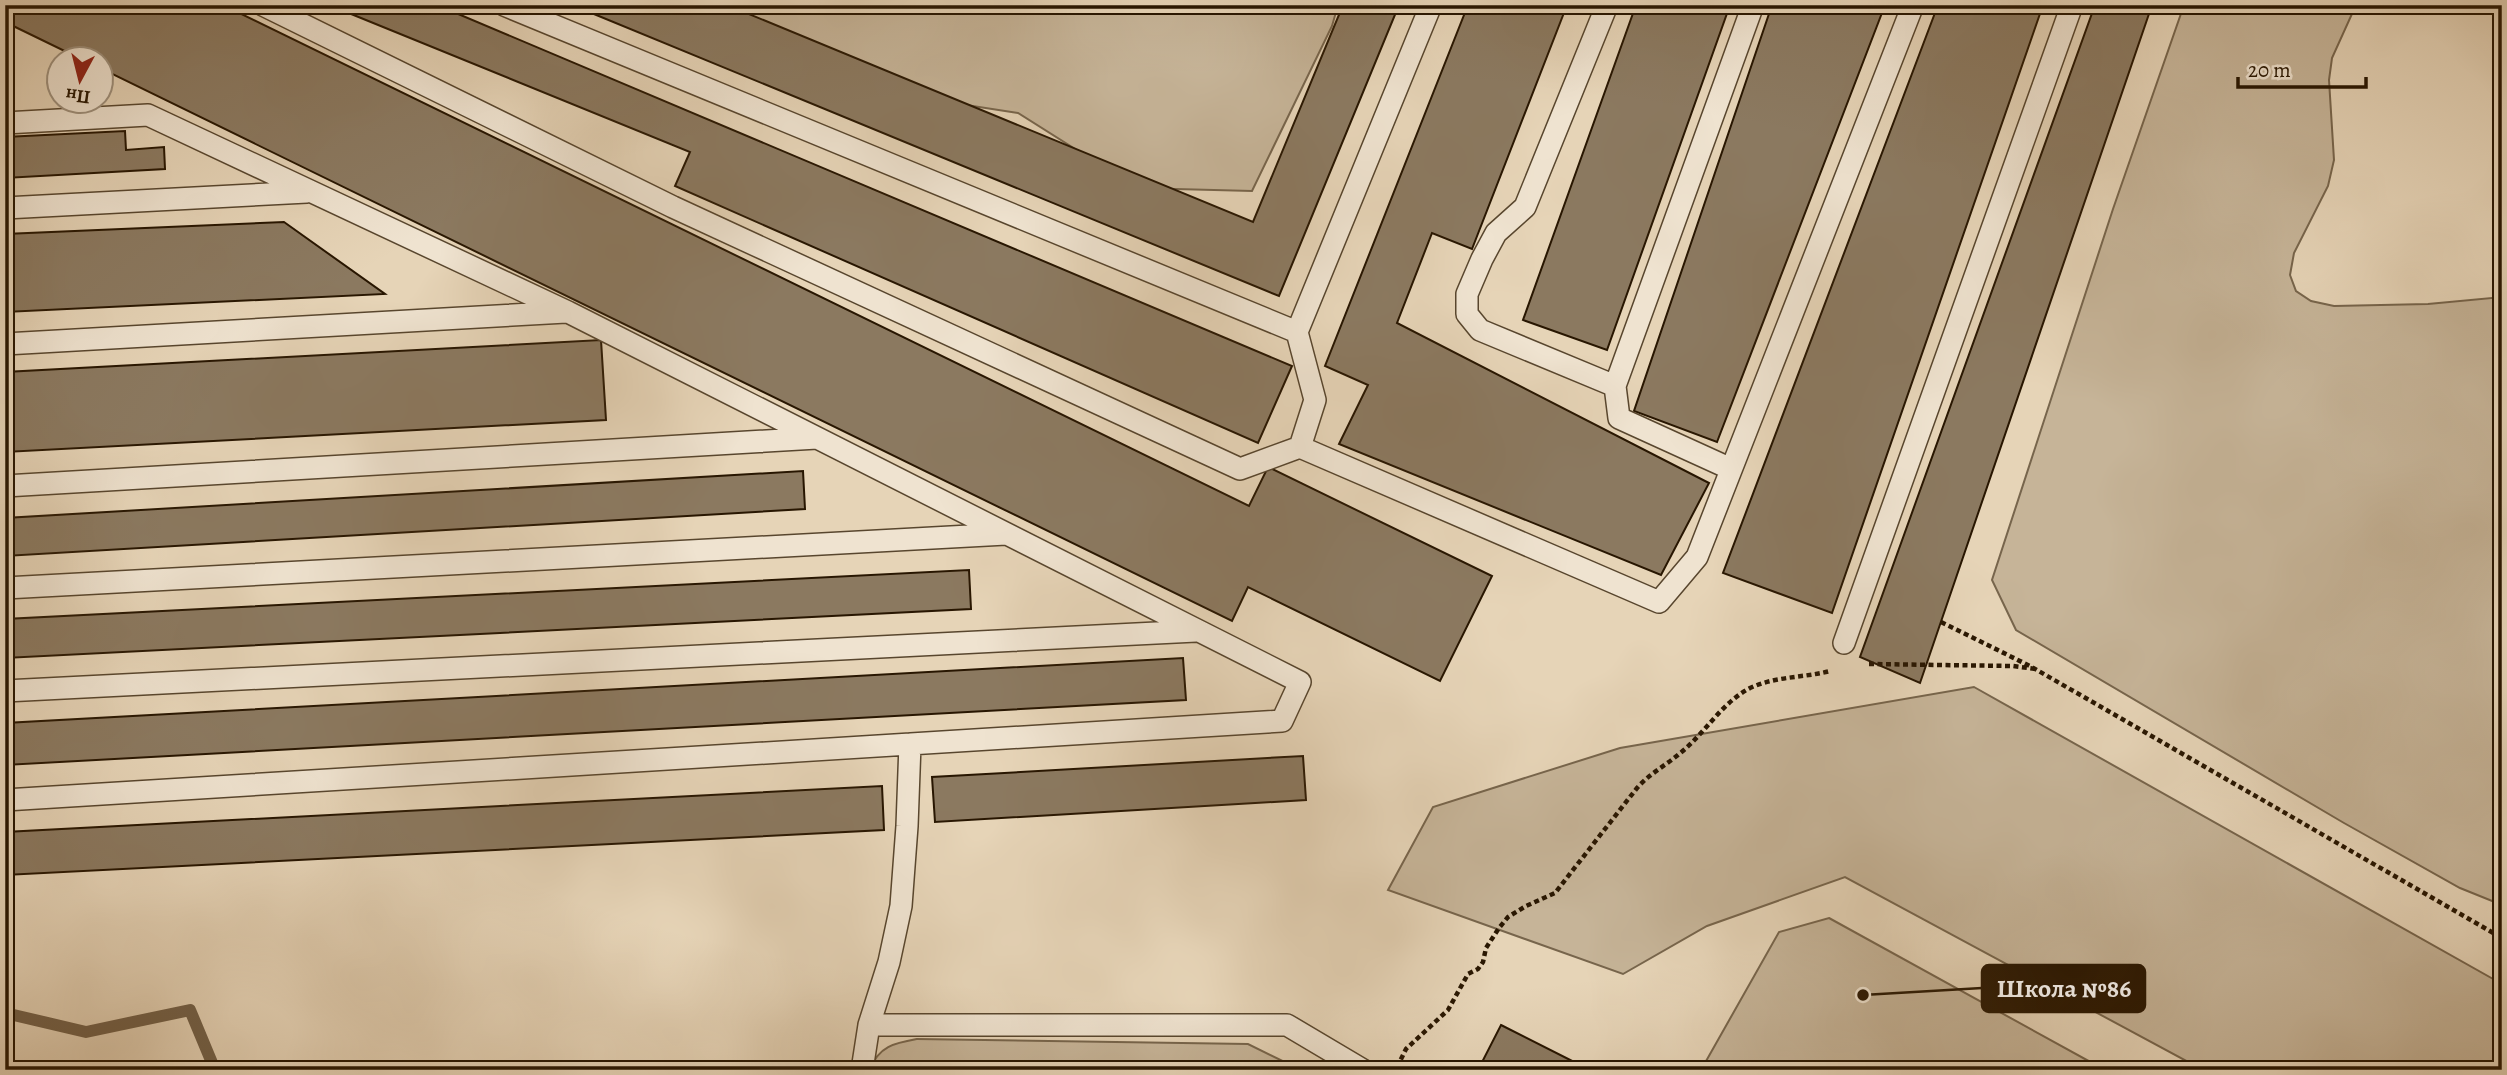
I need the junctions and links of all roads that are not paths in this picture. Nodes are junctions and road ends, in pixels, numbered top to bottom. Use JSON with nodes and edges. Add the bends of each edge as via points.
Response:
{"nodes":[{"id":1,"x":263,"y":5,"type":"edge"},
{"id":2,"x":504,"y":5,"type":"edge"},
{"id":3,"x":1431,"y":5,"type":"edge"},
{"id":4,"x":1607,"y":5,"type":"edge"},
{"id":5,"x":1753,"y":5,"type":"edge"},
{"id":6,"x":1913,"y":5,"type":"edge"},
{"id":7,"x":2072,"y":5,"type":"edge"},
{"id":8,"x":5,"y":123,"type":"edge"},
{"id":9,"x":313,"y":192,"type":"junction"},
{"id":10,"x":5,"y":208,"type":"edge"},
{"id":11,"x":568,"y":312,"type":"junction"},
{"id":12,"x":1297,"y":332,"type":"junction"},
{"id":13,"x":5,"y":344,"type":"edge"},
{"id":14,"x":1615,"y":386,"type":"junction"},
{"id":15,"x":818,"y":438,"type":"junction"},
{"id":16,"x":1300,"y":447,"type":"junction"},
{"id":17,"x":1731,"y":470,"type":"junction"},
{"id":18,"x":5,"y":486,"type":"edge"},
{"id":19,"x":1009,"y":534,"type":"junction"},
{"id":20,"x":5,"y":588,"type":"edge"},
{"id":21,"x":1198,"y":631,"type":"junction"},
{"id":22,"x":1844,"y":643,"type":"dead end"},
{"id":23,"x":5,"y":691,"type":"edge"},
{"id":24,"x":910,"y":744,"type":"junction"},
{"id":25,"x":5,"y":800,"type":"edge"},
{"id":26,"x":869,"y":1025,"type":"junction"},
{"id":27,"x":862,"y":1070,"type":"edge"},
{"id":28,"x":1363,"y":1070,"type":"edge"}],
"edges":[{"from":1,"to":16,"type":"lane","via":[[673,207],[1240,469]]},
{"from":2,"to":12,"type":"lane"},
{"from":3,"to":12,"type":"lane"},
{"from":4,"to":14,"type":"lane","via":[[1525,207],[1496,233],[1482,259],[1467,295],[1467,314],[1480,330]]},
{"from":5,"to":14,"type":"lane"},
{"from":6,"to":17,"type":"lane"},
{"from":7,"to":22,"type":"lane"},
{"from":8,"to":9,"type":"lane","via":[[148,115]]},
{"from":9,"to":10,"type":"lane"},
{"from":9,"to":11,"type":"lane"},
{"from":11,"to":13,"type":"lane"},
{"from":11,"to":15,"type":"lane"},
{"from":12,"to":16,"type":"lane","via":[[1315,400]]},
{"from":14,"to":17,"type":"lane","via":[[1619,418]]},
{"from":15,"to":18,"type":"lane"},
{"from":15,"to":19,"type":"lane"},
{"from":16,"to":17,"type":"lane","via":[[1659,602],[1697,557]]},
{"from":19,"to":20,"type":"lane"},
{"from":19,"to":21,"type":"lane"},
{"from":21,"to":23,"type":"lane"},
{"from":21,"to":24,"type":"lane","via":[[1300,682],[1282,721]]},
{"from":24,"to":25,"type":"lane"},
{"from":24,"to":26,"type":"lane","via":[[901,906]]},
{"from":26,"to":27,"type":"lane"},
{"from":26,"to":28,"type":"lane","via":[[1287,1026]]}]}
